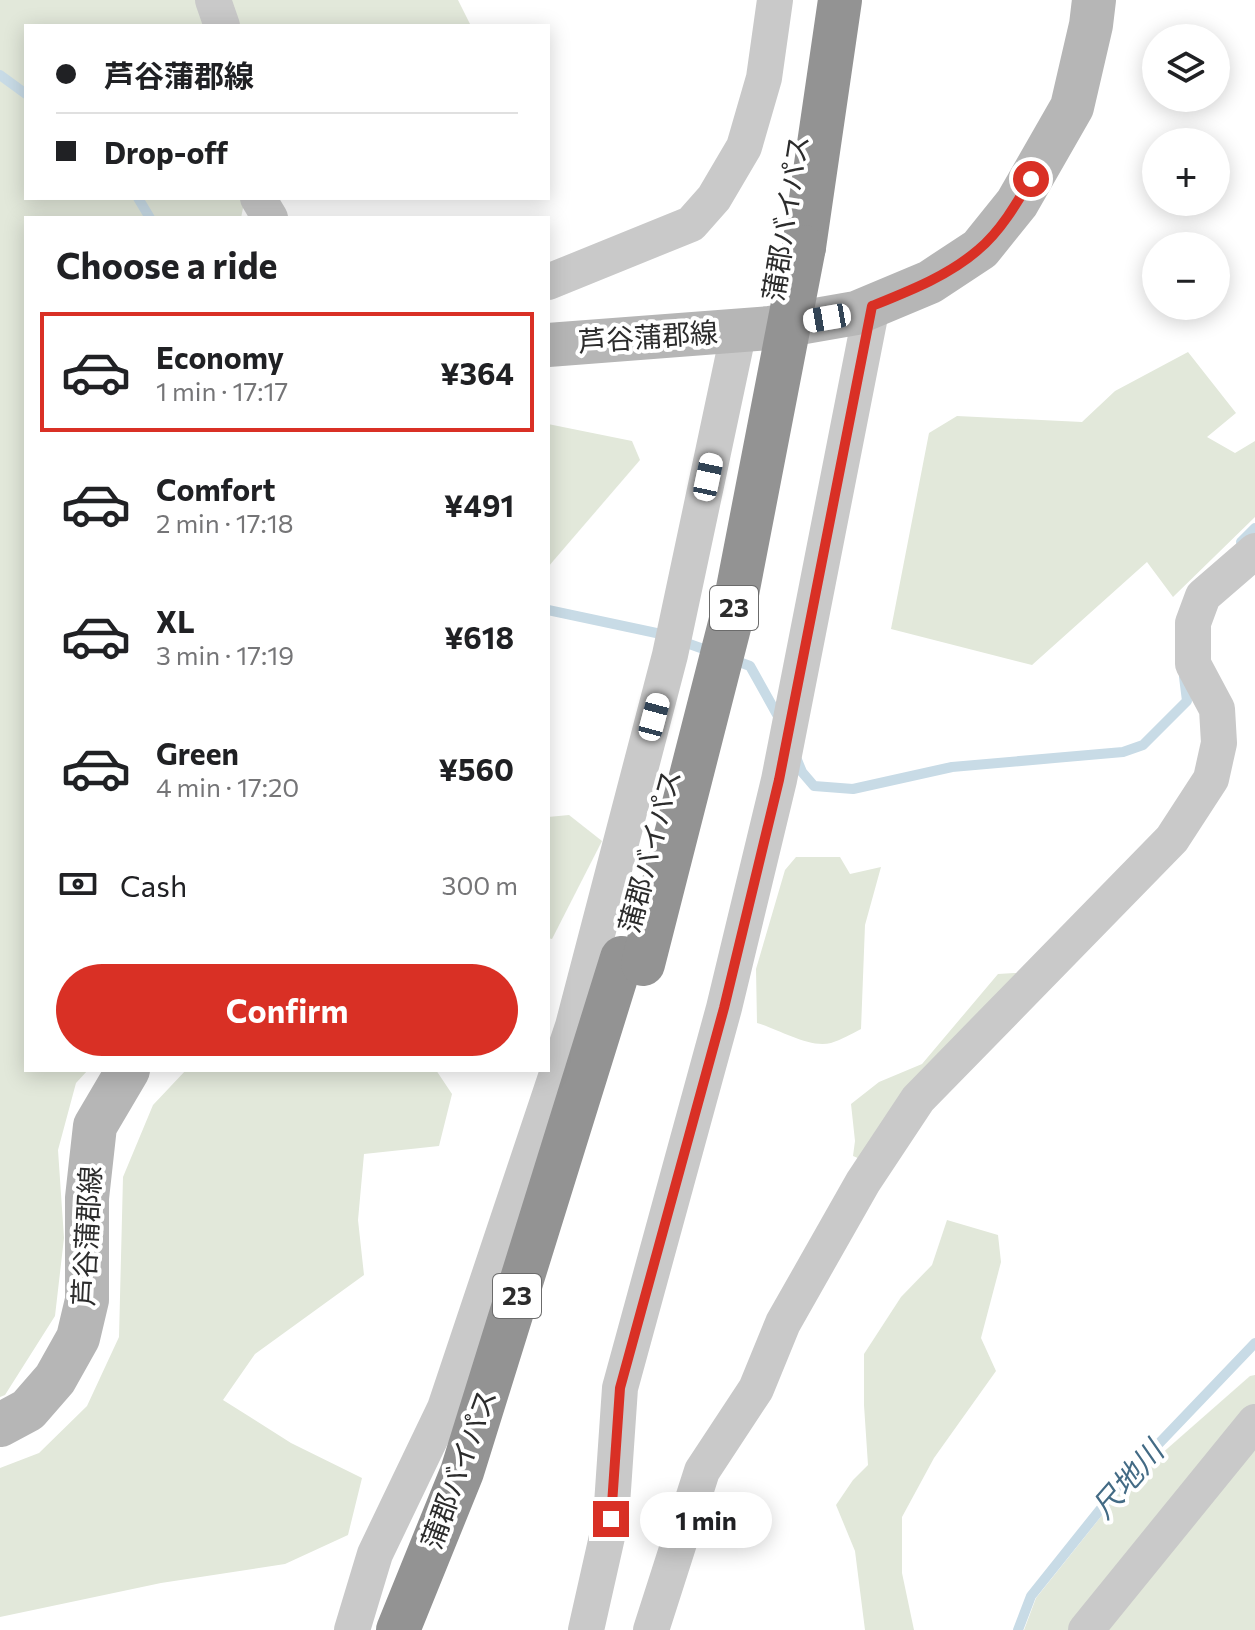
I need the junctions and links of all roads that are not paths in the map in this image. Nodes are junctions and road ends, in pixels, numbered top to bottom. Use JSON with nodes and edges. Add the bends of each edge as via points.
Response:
{"nodes":[{"id":1,"x":213,"y":0,"type":"edge"},
{"id":2,"x":775,"y":0,"type":"edge"},
{"id":3,"x":816,"y":0,"type":"edge"},
{"id":4,"x":840,"y":0,"type":"edge"},
{"id":5,"x":1094,"y":0,"type":"edge"},
{"id":6,"x":221,"y":24,"type":"edge"},
{"id":7,"x":795,"y":245,"type":"junction"},
{"id":8,"x":550,"y":281,"type":"edge"},
{"id":9,"x":872,"y":306,"type":"junction"},
{"id":10,"x":739,"y":330,"type":"junction"},
{"id":11,"x":550,"y":345,"type":"edge"},
{"id":12,"x":1255,"y":551,"type":"edge"},
{"id":13,"x":632,"y":961,"type":"junction"},
{"id":14,"x":127,"y":1072,"type":"edge"},
{"id":15,"x":1255,"y":1422,"type":"edge"},
{"id":16,"x":0,"y":1425,"type":"edge"},
{"id":17,"x":352,"y":1630,"type":"edge"},
{"id":18,"x":398,"y":1630,"type":"edge"},
{"id":19,"x":420,"y":1630,"type":"edge"},
{"id":20,"x":586,"y":1630,"type":"edge"},
{"id":21,"x":651,"y":1630,"type":"edge"},
{"id":22,"x":1086,"y":1630,"type":"edge"}],
"edges":[{"from":1,"to":6,"type":"street"},
{"from":2,"to":8,"type":"street","via":[[764,78],[744,147],[714,198],[691,224]]},
{"from":3,"to":7,"type":"highway","name":"蒲郡バイパス","number":"23"},
{"from":4,"to":7,"type":"highway","name":"蒲郡バイパス","number":"23"},
{"from":5,"to":9,"type":"main road","name":"芦谷蒲郡線","via":[[1072,107],[1017,203],[980,249],[930,282]]},
{"from":7,"to":13,"type":"highway","name":"蒲郡バイパス","number":"23","bridge":true,"via":[[735,604]]},
{"from":9,"to":10,"type":"main road","name":"芦谷蒲郡線","via":[[856,313]]},
{"from":9,"to":20,"type":"street","via":[[779,780],[724,1008],[620,1388],[611,1519]]},
{"from":10,"to":11,"type":"main road","name":"芦谷蒲郡線"},
{"from":10,"to":17,"type":"street","via":[[670,655],[568,1041],[445,1408],[375,1554]]},
{"from":12,"to":21,"type":"street","via":[[1203,596],[1193,623],[1193,664],[1217,709],[1219,743],[1211,779],[1172,839],[918,1099],[863,1182],[783,1323],[756,1389],[702,1471]]},
{"from":13,"to":18,"type":"highway","name":"蒲郡バイパス","number":"23","via":[[462,1472]]},
{"from":13,"to":19,"type":"highway","name":"蒲郡バイパス","number":"23","via":[[481,1474]]},
{"from":14,"to":16,"type":"main road","name":"芦谷蒲郡線","via":[[95,1126],[87,1198],[87,1300],[78,1338],[55,1379],[28,1410]]},
{"from":15,"to":22,"type":"street"}]}
